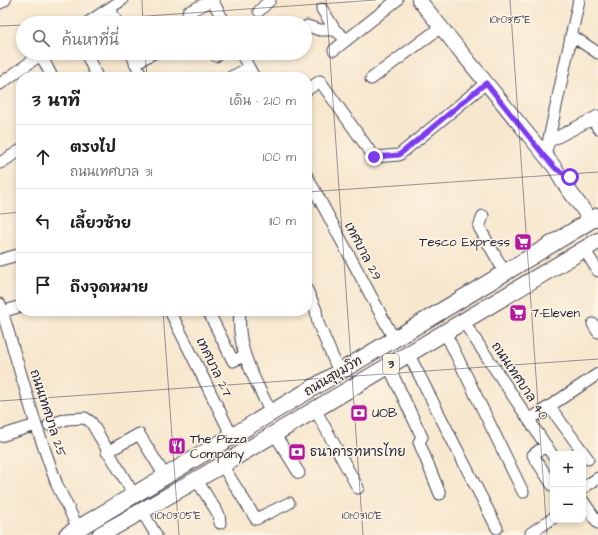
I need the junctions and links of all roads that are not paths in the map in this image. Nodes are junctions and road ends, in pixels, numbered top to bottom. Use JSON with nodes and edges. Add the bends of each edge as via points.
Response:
{"nodes":[{"id":1,"x":5,"y":0,"type":"edge"},
{"id":2,"x":122,"y":0,"type":"edge"},
{"id":3,"x":213,"y":0,"type":"edge"},
{"id":4,"x":270,"y":0,"type":"edge"},
{"id":5,"x":397,"y":0,"type":"edge"},
{"id":6,"x":419,"y":0,"type":"edge"},
{"id":7,"x":576,"y":2,"type":"edge"},
{"id":8,"x":0,"y":3,"type":"edge"},
{"id":9,"x":110,"y":8,"type":"junction"},
{"id":10,"x":322,"y":9,"type":"dead end"},
{"id":11,"x":259,"y":11,"type":"dead end"},
{"id":12,"x":98,"y":16,"type":"edge"},
{"id":13,"x":114,"y":16,"type":"edge"},
{"id":14,"x":191,"y":16,"type":"edge"},
{"id":15,"x":221,"y":16,"type":"edge"},
{"id":16,"x":441,"y":27,"type":"junction"},
{"id":17,"x":312,"y":28,"type":"edge"},
{"id":18,"x":334,"y":30,"type":"junction"},
{"id":19,"x":571,"y":35,"type":"junction"},
{"id":20,"x":347,"y":40,"type":"junction"},
{"id":21,"x":334,"y":50,"type":"dead end"},
{"id":22,"x":598,"y":53,"type":"edge"},
{"id":23,"x":34,"y":60,"type":"edge"},
{"id":24,"x":45,"y":60,"type":"edge"},
{"id":25,"x":90,"y":60,"type":"edge"},
{"id":26,"x":134,"y":60,"type":"edge"},
{"id":27,"x":245,"y":60,"type":"edge"},
{"id":28,"x":17,"y":72,"type":"edge"},
{"id":29,"x":50,"y":72,"type":"edge"},
{"id":30,"x":96,"y":72,"type":"edge"},
{"id":31,"x":140,"y":72,"type":"edge"},
{"id":32,"x":252,"y":72,"type":"edge"},
{"id":33,"x":16,"y":73,"type":"edge"},
{"id":34,"x":372,"y":79,"type":"dead end"},
{"id":35,"x":486,"y":83,"type":"junction"},
{"id":36,"x":0,"y":84,"type":"edge"},
{"id":37,"x":312,"y":87,"type":"edge"},
{"id":38,"x":596,"y":121,"type":"edge"},
{"id":39,"x":548,"y":142,"type":"junction"},
{"id":40,"x":16,"y":153,"type":"edge"},
{"id":41,"x":545,"y":157,"type":"junction"},
{"id":42,"x":0,"y":162,"type":"edge"},
{"id":43,"x":312,"y":185,"type":"edge"},
{"id":44,"x":483,"y":216,"type":"dead end"},
{"id":45,"x":596,"y":220,"type":"edge"},
{"id":46,"x":598,"y":241,"type":"edge"},
{"id":47,"x":584,"y":249,"type":"junction"},
{"id":48,"x":16,"y":255,"type":"edge"},
{"id":49,"x":0,"y":260,"type":"edge"},
{"id":50,"x":598,"y":271,"type":"edge"},
{"id":51,"x":505,"y":273,"type":"junction"},
{"id":52,"x":312,"y":301,"type":"edge"},
{"id":53,"x":16,"y":306,"type":"edge"},
{"id":54,"x":1,"y":308,"type":"edge"},
{"id":55,"x":172,"y":316,"type":"edge"},
{"id":56,"x":210,"y":316,"type":"edge"},
{"id":57,"x":240,"y":316,"type":"edge"},
{"id":58,"x":463,"y":321,"type":"junction"},
{"id":59,"x":4,"y":332,"type":"edge"},
{"id":60,"x":445,"y":332,"type":"junction"},
{"id":61,"x":394,"y":339,"type":"junction"},
{"id":62,"x":408,"y":354,"type":"junction"},
{"id":63,"x":244,"y":356,"type":"junction"},
{"id":64,"x":388,"y":365,"type":"junction"},
{"id":65,"x":339,"y":372,"type":"junction"},
{"id":66,"x":597,"y":378,"type":"edge"},
{"id":67,"x":550,"y":406,"type":"junction"},
{"id":68,"x":315,"y":409,"type":"junction"},
{"id":69,"x":271,"y":413,"type":"junction"},
{"id":70,"x":529,"y":420,"type":"junction"},
{"id":71,"x":49,"y":424,"type":"dead end"},
{"id":72,"x":36,"y":425,"type":"junction"},
{"id":73,"x":274,"y":433,"type":"junction"},
{"id":74,"x":0,"y":436,"type":"edge"},
{"id":75,"x":232,"y":436,"type":"junction"},
{"id":76,"x":546,"y":445,"type":"junction"},
{"id":77,"x":550,"y":451,"type":"edge"},
{"id":78,"x":107,"y":452,"type":"junction"},
{"id":79,"x":588,"y":459,"type":"dead end"},
{"id":80,"x":222,"y":465,"type":"junction"},
{"id":81,"x":299,"y":473,"type":"dead end"},
{"id":82,"x":165,"y":476,"type":"junction"},
{"id":83,"x":598,"y":478,"type":"edge"},
{"id":84,"x":196,"y":479,"type":"junction"},
{"id":85,"x":550,"y":481,"type":"edge"},
{"id":86,"x":584,"y":487,"type":"edge"},
{"id":87,"x":358,"y":488,"type":"dead end"},
{"id":88,"x":523,"y":492,"type":"dead end"},
{"id":89,"x":440,"y":494,"type":"dead end"},
{"id":90,"x":134,"y":495,"type":"junction"},
{"id":91,"x":290,"y":503,"type":"dead end"},
{"id":92,"x":586,"y":505,"type":"edge"},
{"id":93,"x":142,"y":511,"type":"junction"},
{"id":94,"x":550,"y":520,"type":"edge"},
{"id":95,"x":220,"y":523,"type":"dead end"},
{"id":96,"x":598,"y":523,"type":"edge"},
{"id":97,"x":497,"y":528,"type":"dead end"},
{"id":98,"x":118,"y":531,"type":"edge"},
{"id":99,"x":75,"y":533,"type":"edge"},
{"id":100,"x":100,"y":535,"type":"edge"},
{"id":101,"x":156,"y":535,"type":"edge"},
{"id":102,"x":533,"y":535,"type":"edge"}],
"edges":[{"from":1,"to":8,"type":"street"},
{"from":2,"to":9,"type":"street"},
{"from":3,"to":14,"type":"street","via":[[188,12]]},
{"from":3,"to":15,"type":"street"},
{"from":4,"to":11,"type":"street"},
{"from":5,"to":20,"type":"street"},
{"from":6,"to":16,"type":"main road"},
{"from":7,"to":19,"type":"street"},
{"from":9,"to":12,"type":"street"},
{"from":9,"to":13,"type":"street"},
{"from":10,"to":18,"type":"street"},
{"from":16,"to":34,"type":"street"},
{"from":16,"to":35,"type":"main road"},
{"from":17,"to":18,"type":"street"},
{"from":18,"to":20,"type":"street"},
{"from":19,"to":22,"type":"street"},
{"from":19,"to":39,"type":"street"},
{"from":20,"to":21,"type":"street"},
{"from":23,"to":28,"type":"street"},
{"from":24,"to":29,"type":"street"},
{"from":25,"to":30,"type":"street"},
{"from":26,"to":31,"type":"street"},
{"from":27,"to":32,"type":"street"},
{"from":33,"to":36,"type":"street"},
{"from":35,"to":37,"type":"street","via":[[399,155],[374,157],[320,81]]},
{"from":35,"to":41,"type":"main road"},
{"from":38,"to":39,"type":"street"},
{"from":39,"to":41,"type":"street"},
{"from":40,"to":42,"type":"street"},
{"from":41,"to":45,"type":"main road"},
{"from":43,"to":61,"type":"street","name":"เทศบาล 29"},
{"from":44,"to":51,"type":"street","via":[[479,227]]},
{"from":45,"to":51,"type":"highway","name":"ถนนสุขุมวิท","number":"3"},
{"from":46,"to":47,"type":"highway","name":"ถนนสุขุมวิท","number":"3"},
{"from":47,"to":50,"type":"street"},
{"from":47,"to":58,"type":"highway","name":"ถนนสุขุมวิท","number":"3"},
{"from":48,"to":49,"type":"street"},
{"from":51,"to":61,"type":"highway","name":"ถนนสุขุมวิท","number":"3"},
{"from":52,"to":65,"type":"street","via":[[318,323]]},
{"from":53,"to":54,"type":"street"},
{"from":54,"to":59,"type":"street","name":"ถนนเทศบาล 25"},
{"from":55,"to":75,"type":"street","name":"เทศบาล 27"},
{"from":56,"to":63,"type":"street","via":[[233,361]]},
{"from":57,"to":63,"type":"street","via":[[239,330]]},
{"from":58,"to":60,"type":"highway","name":"ถนนสุขุมวิท","number":"3"},
{"from":58,"to":70,"type":"street","name":"ถนนเทศบาล 40"},
{"from":59,"to":72,"type":"street","name":"ถนนเทศบาล 25"},
{"from":60,"to":62,"type":"highway","name":"ถนนสุขุมวิท","number":"3"},
{"from":60,"to":88,"type":"street"},
{"from":61,"to":65,"type":"highway","name":"ถนนสุขุมวิท","number":"3"},
{"from":62,"to":64,"type":"highway","name":"ถนนสุขุมวิท","number":"3"},
{"from":62,"to":97,"type":"street"},
{"from":63,"to":69,"type":"street"},
{"from":64,"to":68,"type":"highway","name":"ถนนสุขุมวิท","number":"3"},
{"from":64,"to":89,"type":"street","via":[[422,437],[419,442]]},
{"from":65,"to":69,"type":"highway","name":"ถนนสุขุมวิท","number":"3"},
{"from":66,"to":67,"type":"street"},
{"from":67,"to":70,"type":"street"},
{"from":67,"to":79,"type":"street"},
{"from":68,"to":73,"type":"highway","name":"ถนนสุขุมวิท","number":"3"},
{"from":68,"to":87,"type":"street"},
{"from":69,"to":75,"type":"highway","name":"ถนนสุขุมวิท","number":"3"},
{"from":70,"to":76,"type":"street","name":"ถนนเทศบาล 40"},
{"from":71,"to":78,"type":"street","via":[[85,418],[91,422]]},
{"from":72,"to":74,"type":"street"},
{"from":72,"to":99,"type":"street","name":"ถนนเทศบาล 25"},
{"from":73,"to":80,"type":"highway","name":"ถนนสุขุมวิท","number":"3"},
{"from":73,"to":81,"type":"street"},
{"from":75,"to":82,"type":"highway","name":"ถนนสุขุมวิท","number":"3"},
{"from":76,"to":77,"type":"street","name":"ถนนเทศบาล 40"},
{"from":76,"to":85,"type":"street","via":[[533,454]]},
{"from":78,"to":82,"type":"street","via":[[138,434]]},
{"from":78,"to":90,"type":"street"},
{"from":80,"to":84,"type":"highway","name":"ถนนสุขุมวิท","number":"3"},
{"from":80,"to":91,"type":"street","via":[[256,519]]},
{"from":82,"to":90,"type":"highway","name":"ถนนสุขุมวิท","number":"3"},
{"from":83,"to":86,"type":"street"},
{"from":84,"to":93,"type":"highway","name":"ถนนสุขุมวิท","number":"3"},
{"from":84,"to":95,"type":"street","via":[[219,515]]},
{"from":90,"to":99,"type":"highway","name":"ถนนสุขุมวิท","number":"3"},
{"from":92,"to":96,"type":"street"},
{"from":93,"to":98,"type":"highway","name":"ถนนสุขุมวิท","number":"3"},
{"from":93,"to":101,"type":"street"},
{"from":94,"to":102,"type":"street","via":[[532,533]]},
{"from":98,"to":100,"type":"highway","name":"ถนนสุขุมวิท","number":"3"}]}
